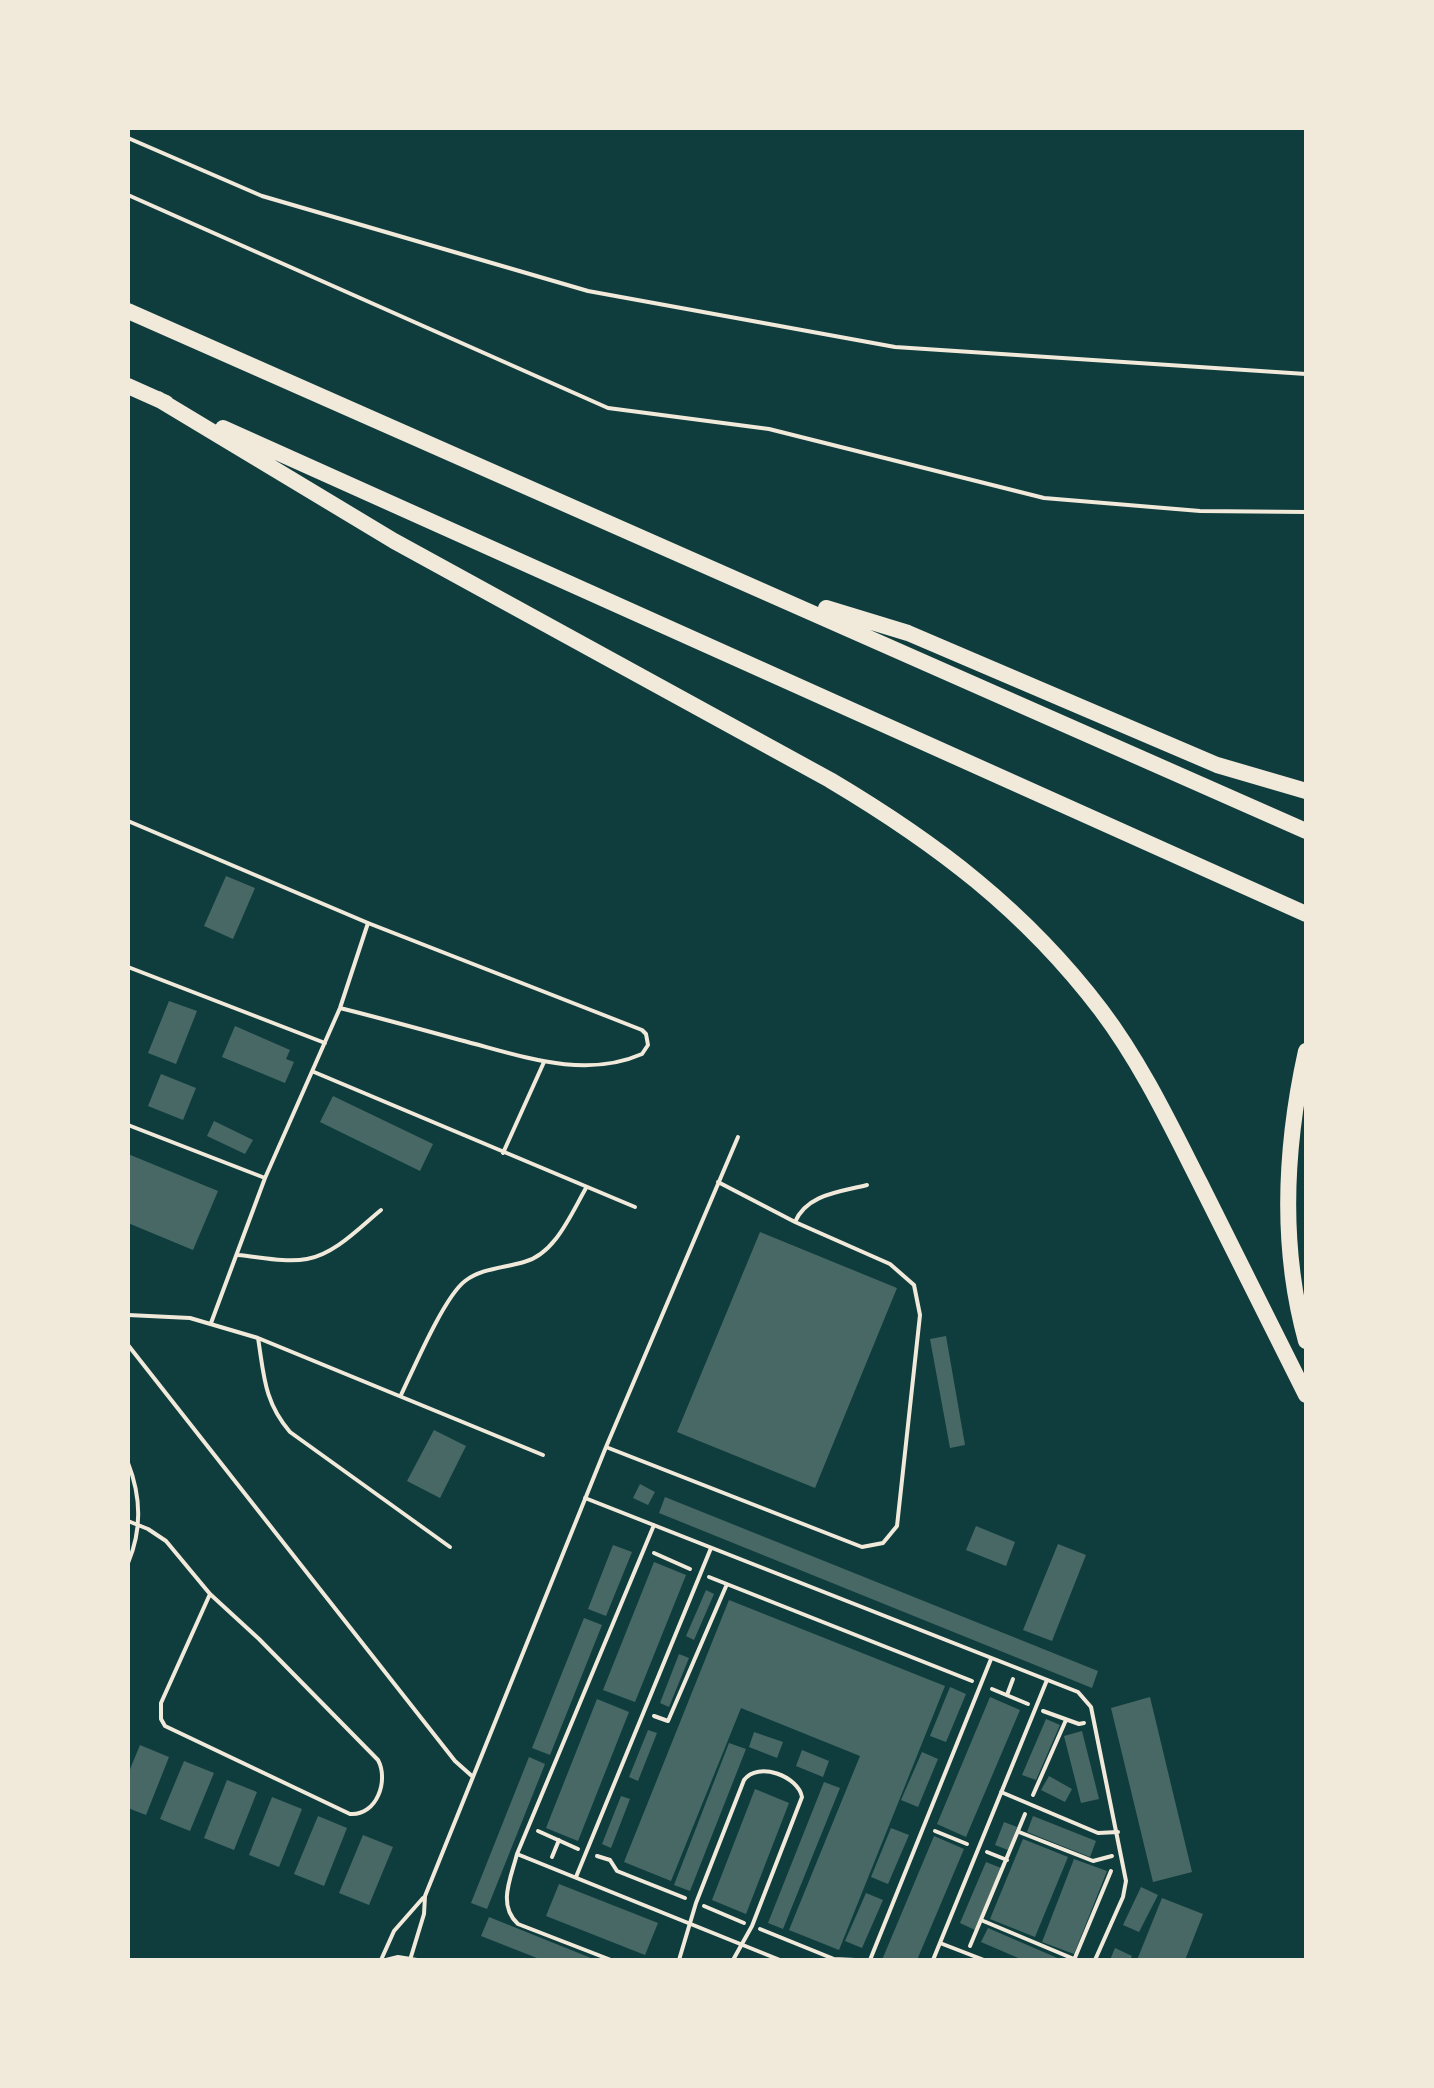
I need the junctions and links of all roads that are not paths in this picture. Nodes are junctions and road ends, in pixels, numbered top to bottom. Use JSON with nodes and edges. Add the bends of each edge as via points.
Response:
{"nodes":[{"id":1,"x":128,"y":138,"type":"edge"},
{"id":2,"x":128,"y":311,"type":"edge"},
{"id":3,"x":1306,"y":374,"type":"edge"},
{"id":4,"x":128,"y":386,"type":"edge"},
{"id":5,"x":158,"y":399,"type":"junction"},
{"id":6,"x":760,"y":589,"type":"junction"},
{"id":7,"x":1306,"y":791,"type":"edge"},
{"id":8,"x":128,"y":821,"type":"edge"},
{"id":9,"x":1306,"y":831,"type":"edge"},
{"id":10,"x":1306,"y":914,"type":"edge"},
{"id":11,"x":368,"y":923,"type":"junction"},
{"id":12,"x":128,"y":967,"type":"edge"},
{"id":13,"x":340,"y":1008,"type":"junction"},
{"id":14,"x":325,"y":1043,"type":"junction"},
{"id":15,"x":1306,"y":1051,"type":"edge"},
{"id":16,"x":544,"y":1062,"type":"junction"},
{"id":17,"x":314,"y":1072,"type":"junction"},
{"id":18,"x":128,"y":1125,"type":"edge"},
{"id":19,"x":738,"y":1137,"type":"dead end"},
{"id":20,"x":503,"y":1153,"type":"junction"},
{"id":21,"x":265,"y":1178,"type":"junction"},
{"id":22,"x":718,"y":1182,"type":"junction"},
{"id":23,"x":867,"y":1185,"type":"dead end"},
{"id":24,"x":587,"y":1187,"type":"junction"},
{"id":25,"x":635,"y":1207,"type":"dead end"},
{"id":26,"x":381,"y":1210,"type":"dead end"},
{"id":27,"x":795,"y":1222,"type":"junction"},
{"id":28,"x":238,"y":1255,"type":"junction"},
{"id":29,"x":128,"y":1315,"type":"edge"},
{"id":30,"x":211,"y":1323,"type":"junction"},
{"id":31,"x":258,"y":1338,"type":"junction"},
{"id":32,"x":1306,"y":1341,"type":"edge"},
{"id":33,"x":128,"y":1345,"type":"edge"},
{"id":34,"x":401,"y":1395,"type":"junction"},
{"id":35,"x":1306,"y":1395,"type":"edge"},
{"id":36,"x":606,"y":1447,"type":"junction"},
{"id":37,"x":543,"y":1455,"type":"dead end"},
{"id":38,"x":128,"y":1463,"type":"edge"},
{"id":39,"x":585,"y":1498,"type":"junction"},
{"id":40,"x":128,"y":1521,"type":"edge"},
{"id":41,"x":138,"y":1525,"type":"junction"},
{"id":42,"x":654,"y":1525,"type":"junction"},
{"id":43,"x":450,"y":1547,"type":"dead end"},
{"id":44,"x":711,"y":1548,"type":"junction"},
{"id":45,"x":128,"y":1563,"type":"edge"},
{"id":46,"x":210,"y":1594,"type":"junction"},
{"id":47,"x":991,"y":1659,"type":"junction"},
{"id":48,"x":1047,"y":1680,"type":"junction"},
{"id":49,"x":473,"y":1777,"type":"junction"},
{"id":50,"x":1001,"y":1792,"type":"junction"},
{"id":51,"x":1118,"y":1832,"type":"junction"},
{"id":52,"x":517,"y":1854,"type":"junction"},
{"id":53,"x":576,"y":1877,"type":"junction"},
{"id":54,"x":425,"y":1896,"type":"junction"},
{"id":55,"x":690,"y":1923,"type":"junction"},
{"id":56,"x":940,"y":1943,"type":"junction"},
{"id":57,"x":742,"y":1944,"type":"junction"},
{"id":58,"x":413,"y":1959,"type":"edge"},
{"id":59,"x":384,"y":1960,"type":"edge"},
{"id":60,"x":611,"y":1960,"type":"edge"},
{"id":61,"x":679,"y":1960,"type":"edge"},
{"id":62,"x":733,"y":1960,"type":"edge"},
{"id":63,"x":780,"y":1960,"type":"edge"},
{"id":64,"x":870,"y":1960,"type":"edge"},
{"id":65,"x":933,"y":1960,"type":"edge"},
{"id":66,"x":984,"y":1960,"type":"edge"},
{"id":67,"x":1095,"y":1960,"type":"edge"}],
"edges":[{"from":1,"to":3,"type":"lane","via":[[262,196],[588,291],[895,347]]},
{"from":2,"to":6,"type":"highway"},
{"from":4,"to":5,"type":"highway"},
{"from":5,"to":10,"type":"highway"},
{"from":5,"to":35,"type":"highway","via":[[394,541],[830,780],[921,837],[986,888],[1069,971],[1136,1063]]},
{"from":6,"to":7,"type":"highway","via":[[908,633],[1217,765]]},
{"from":6,"to":9,"type":"highway"},
{"from":8,"to":11,"type":"lane"},
{"from":11,"to":13,"type":"lane"},
{"from":11,"to":16,"type":"lane","via":[[642,1030],[648,1039],[642,1054],[623,1061],[580,1066]]},
{"from":12,"to":14,"type":"lane"},
{"from":13,"to":14,"type":"lane"},
{"from":13,"to":16,"type":"lane"},
{"from":14,"to":17,"type":"lane"},
{"from":15,"to":32,"type":"highway","via":[[1289,1155],[1294,1284]]},
{"from":16,"to":20,"type":"lane"},
{"from":17,"to":20,"type":"lane"},
{"from":17,"to":21,"type":"lane"},
{"from":18,"to":21,"type":"lane"},
{"from":19,"to":22,"type":"lane"},
{"from":20,"to":24,"type":"lane"},
{"from":21,"to":28,"type":"lane"},
{"from":22,"to":27,"type":"lane"},
{"from":22,"to":36,"type":"lane"},
{"from":23,"to":27,"type":"lane","via":[[812,1200]]},
{"from":24,"to":25,"type":"lane"},
{"from":24,"to":34,"type":"lane","via":[[541,1254],[474,1275],[452,1294]]},
{"from":26,"to":28,"type":"lane","via":[[320,1256],[293,1260]]},
{"from":27,"to":36,"type":"lane","via":[[890,1264],[914,1285],[918,1297],[897,1526],[890,1536],[862,1547]]},
{"from":28,"to":30,"type":"lane"},
{"from":29,"to":30,"type":"lane"},
{"from":30,"to":31,"type":"lane"},
{"from":31,"to":34,"type":"lane"},
{"from":31,"to":43,"type":"lane","via":[[267,1395],[290,1432]]},
{"from":33,"to":49,"type":"lane","via":[[455,1761]]},
{"from":34,"to":37,"type":"lane"},
{"from":36,"to":39,"type":"lane"},
{"from":38,"to":41,"type":"lane","via":[[137,1493]]},
{"from":39,"to":42,"type":"lane"},
{"from":39,"to":49,"type":"lane"},
{"from":40,"to":41,"type":"lane"},
{"from":41,"to":45,"type":"lane"},
{"from":41,"to":46,"type":"lane","via":[[166,1541]]},
{"from":42,"to":44,"type":"lane"},
{"from":42,"to":52,"type":"lane"},
{"from":44,"to":47,"type":"lane"},
{"from":44,"to":53,"type":"lane"},
{"from":46,"to":46,"type":"lane","via":[[378,1760],[384,1782],[368,1810],[350,1814],[165,1726],[161,1703]]},
{"from":47,"to":48,"type":"lane"},
{"from":47,"to":64,"type":"lane"},
{"from":48,"to":50,"type":"lane"},
{"from":48,"to":51,"type":"lane","via":[[1078,1692],[1091,1707]]},
{"from":49,"to":54,"type":"lane"},
{"from":50,"to":51,"type":"lane","via":[[1098,1833]]},
{"from":50,"to":56,"type":"lane"},
{"from":51,"to":67,"type":"lane","via":[[1125,1889]]},
{"from":52,"to":53,"type":"lane"},
{"from":52,"to":60,"type":"lane","via":[[505,1903],[511,1918]]},
{"from":53,"to":55,"type":"lane"},
{"from":54,"to":58,"type":"lane"},
{"from":54,"to":59,"type":"lane","via":[[394,1931]]},
{"from":55,"to":57,"type":"lane"},
{"from":55,"to":57,"type":"lane","via":[[744,1780],[752,1771],[764,1770],[794,1783],[802,1797]]},
{"from":55,"to":61,"type":"lane"},
{"from":56,"to":65,"type":"lane"},
{"from":56,"to":66,"type":"lane"},
{"from":57,"to":62,"type":"lane"},
{"from":57,"to":63,"type":"lane"},
{"from":58,"to":59,"type":"lane"}]}
